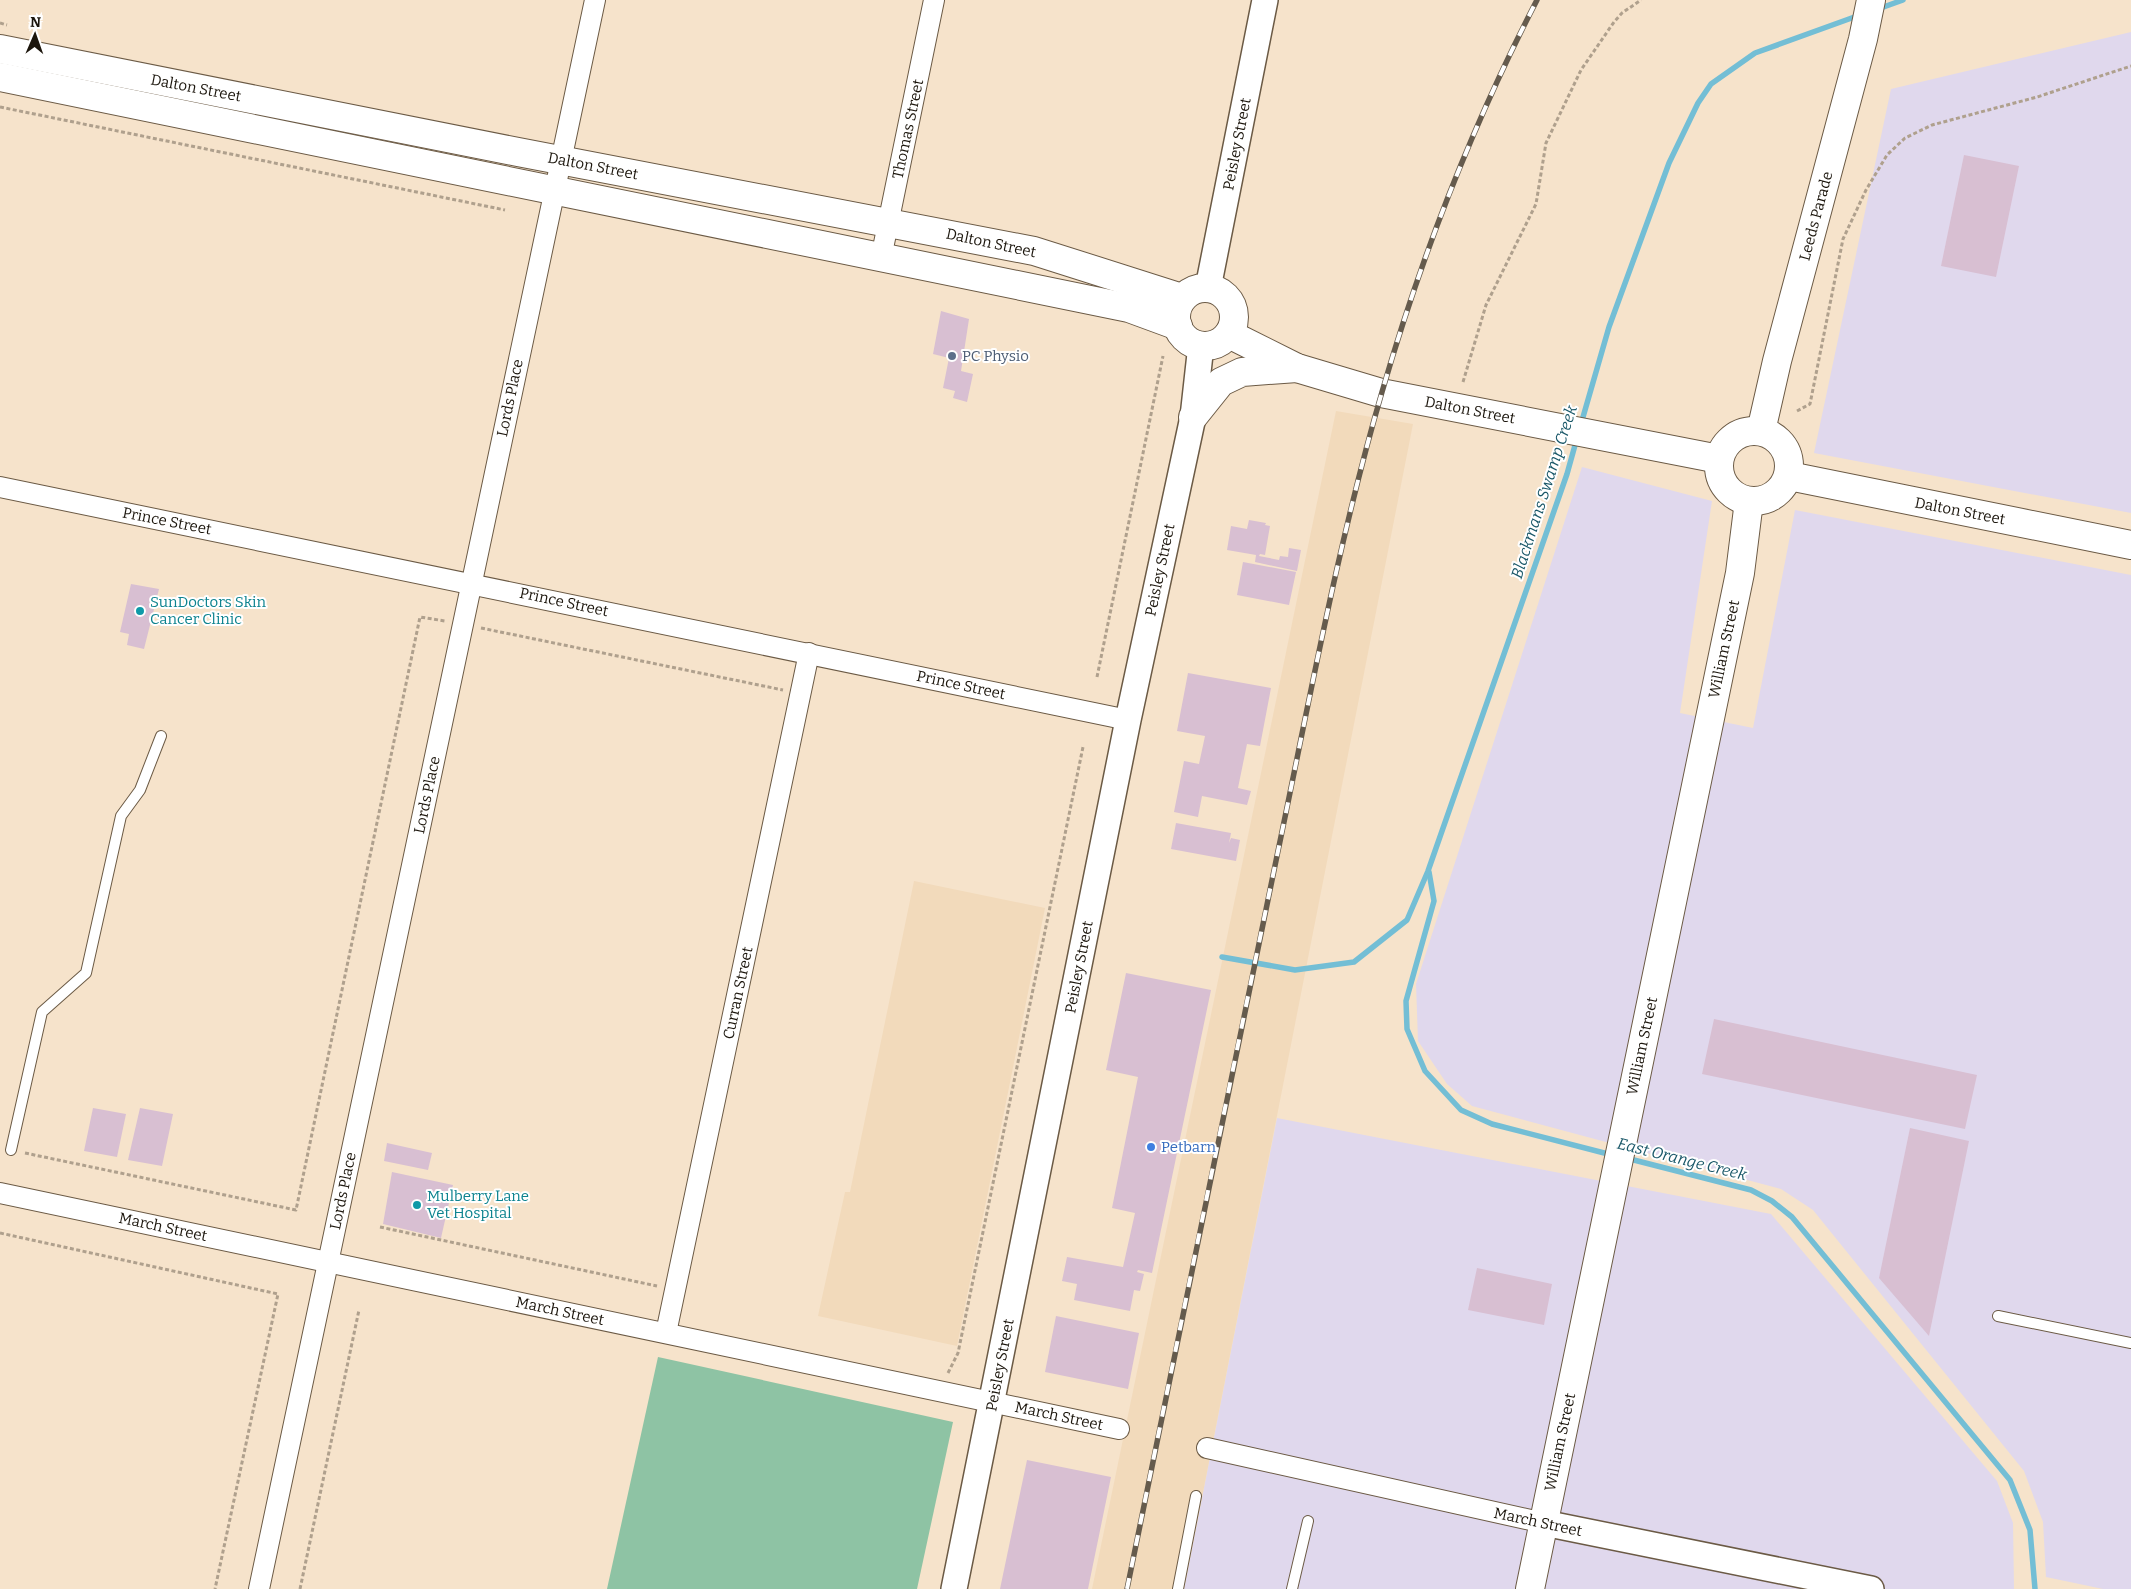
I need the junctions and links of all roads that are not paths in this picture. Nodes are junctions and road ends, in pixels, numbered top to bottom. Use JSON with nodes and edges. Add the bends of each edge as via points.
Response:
{"nodes":[{"id":1,"x":594,"y":0,"type":"edge"},
{"id":2,"x":934,"y":0,"type":"edge"},
{"id":3,"x":1265,"y":0,"type":"edge"},
{"id":4,"x":1871,"y":0,"type":"edge"},
{"id":5,"x":0,"y":49,"type":"edge"},
{"id":6,"x":0,"y":77,"type":"edge"},
{"id":7,"x":561,"y":160,"type":"junction"},
{"id":8,"x":554,"y":192,"type":"junction"},
{"id":9,"x":889,"y":222,"type":"junction"},
{"id":10,"x":881,"y":258,"type":"junction"},
{"id":11,"x":1208,"y":288,"type":"junction"},
{"id":12,"x":1182,"y":298,"type":"junction"},
{"id":13,"x":1178,"y":326,"type":"junction"},
{"id":14,"x":1229,"y":334,"type":"junction"},
{"id":15,"x":1201,"y":345,"type":"junction"},
{"id":16,"x":1298,"y":368,"type":"junction"},
{"id":17,"x":1194,"y":417,"type":"junction"},
{"id":18,"x":1762,"y":431,"type":"junction"},
{"id":19,"x":1719,"y":459,"type":"junction"},
{"id":20,"x":1789,"y":476,"type":"junction"},
{"id":21,"x":0,"y":488,"type":"edge"},
{"id":22,"x":1748,"y":501,"type":"junction"},
{"id":23,"x":2131,"y":545,"type":"edge"},
{"id":24,"x":472,"y":583,"type":"junction"},
{"id":25,"x":809,"y":653,"type":"junction"},
{"id":26,"x":1128,"y":720,"type":"junction"},
{"id":27,"x":161,"y":736,"type":"dead end"},
{"id":28,"x":10,"y":1150,"type":"road end"},
{"id":29,"x":0,"y":1193,"type":"edge"},
{"id":30,"x":328,"y":1262,"type":"junction"},
{"id":31,"x":1998,"y":1316,"type":"dead end"},
{"id":32,"x":666,"y":1333,"type":"junction"},
{"id":33,"x":2131,"y":1343,"type":"edge"},
{"id":34,"x":993,"y":1402,"type":"junction"},
{"id":35,"x":1119,"y":1428,"type":"dead end"},
{"id":36,"x":1207,"y":1448,"type":"dead end"},
{"id":37,"x":1196,"y":1496,"type":"dead end"},
{"id":38,"x":1308,"y":1521,"type":"dead end"},
{"id":39,"x":1544,"y":1523,"type":"junction"},
{"id":40,"x":260,"y":1589,"type":"edge"},
{"id":41,"x":954,"y":1589,"type":"edge"},
{"id":42,"x":1178,"y":1589,"type":"edge"},
{"id":43,"x":1292,"y":1589,"type":"edge"},
{"id":44,"x":1530,"y":1589,"type":"edge"},
{"id":45,"x":1871,"y":1589,"type":"edge"}],
"edges":[{"from":1,"to":7,"type":"street","name":"Lords Place"},
{"from":2,"to":9,"type":"street","name":"Thomas Street"},
{"from":3,"to":11,"type":"street","name":"Peisley Street"},
{"from":4,"to":18,"type":"main road","name":"Leeds Parade","via":[[1777,361]]},
{"from":5,"to":7,"type":"main road","name":"Dalton Street"},
{"from":6,"to":8,"type":"main road","name":"Dalton Street"},
{"from":7,"to":8,"type":"street","name":"Lords Place"},
{"from":7,"to":9,"type":"main road","name":"Dalton Street"},
{"from":8,"to":10,"type":"main road","name":"Dalton Street"},
{"from":8,"to":24,"type":"street","name":"Lords Place"},
{"from":9,"to":10,"type":"street","name":"Thomas Street"},
{"from":9,"to":12,"type":"main road","name":"Dalton Street","via":[[1034,251]]},
{"from":10,"to":13,"type":"main road","name":"Dalton Street","via":[[1129,308]]},
{"from":11,"to":12,"type":"main road","via":[[1190,292]]},
{"from":11,"to":14,"type":"main road","via":[[1224,294],[1234,309]]},
{"from":12,"to":13,"type":"main road","via":[[1176,316]]},
{"from":13,"to":15,"type":"main road","via":[[1187,339]]},
{"from":14,"to":15,"type":"main road","via":[[1216,343]]},
{"from":14,"to":16,"type":"main road","name":"Dalton Street"},
{"from":15,"to":17,"type":"street","name":"Peisley Street"},
{"from":16,"to":17,"type":"main road","via":[[1242,372],[1221,382]]},
{"from":16,"to":19,"type":"main road","name":"Dalton Street","via":[[1381,393]]},
{"from":17,"to":26,"type":"street","name":"Peisley Street"},
{"from":18,"to":19,"type":"main road","via":[[1750,431],[1730,440]]},
{"from":18,"to":20,"type":"main road","via":[[1781,443],[1787,453]]},
{"from":19,"to":22,"type":"main road","via":[[1718,470],[1728,491]]},
{"from":20,"to":22,"type":"main road","via":[[1781,489],[1769,498]]},
{"from":20,"to":23,"type":"main road","name":"Dalton Street"},
{"from":21,"to":24,"type":"street","name":"Prince Street"},
{"from":22,"to":39,"type":"main road","name":"William Street","via":[[1740,573]]},
{"from":24,"to":25,"type":"street","name":"Prince Street"},
{"from":24,"to":30,"type":"street","name":"Lords Place"},
{"from":25,"to":26,"type":"street","name":"Prince Street"},
{"from":25,"to":32,"type":"street","name":"Curran Street"},
{"from":26,"to":34,"type":"street","name":"Peisley Street"},
{"from":27,"to":28,"type":"lane","via":[[140,790],[120,816],[86,972],[42,1012]]},
{"from":29,"to":30,"type":"street","name":"March Street"},
{"from":30,"to":32,"type":"street","name":"March Street"},
{"from":30,"to":40,"type":"street","name":"Lords Place"},
{"from":31,"to":33,"type":"lane"},
{"from":32,"to":34,"type":"street","name":"March Street"},
{"from":34,"to":35,"type":"street","name":"March Street"},
{"from":34,"to":41,"type":"street","name":"Peisley Street"},
{"from":36,"to":39,"type":"street","name":"March Street"},
{"from":37,"to":42,"type":"lane"},
{"from":38,"to":43,"type":"lane"},
{"from":39,"to":44,"type":"main road","name":"William Street"},
{"from":39,"to":45,"type":"street","name":"March Street"}]}
